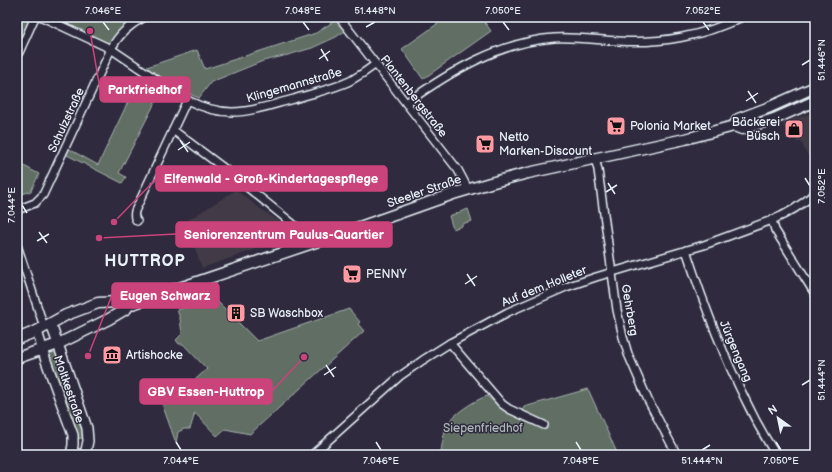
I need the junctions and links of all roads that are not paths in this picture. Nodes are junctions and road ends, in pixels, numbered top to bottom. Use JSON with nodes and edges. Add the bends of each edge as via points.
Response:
{"nodes":[{"id":1,"x":35,"y":17,"type":"edge"},
{"id":2,"x":42,"y":17,"type":"edge"},
{"id":3,"x":145,"y":17,"type":"edge"},
{"id":4,"x":339,"y":17,"type":"edge"},
{"id":5,"x":742,"y":17,"type":"edge"},
{"id":6,"x":111,"y":49,"type":"junction"},
{"id":7,"x":17,"y":57,"type":"edge"},
{"id":8,"x":376,"y":64,"type":"junction"},
{"id":9,"x":815,"y":87,"type":"edge"},
{"id":10,"x":187,"y":100,"type":"junction"},
{"id":11,"x":815,"y":101,"type":"edge"},
{"id":12,"x":406,"y":103,"type":"junction"},
{"id":13,"x":734,"y":126,"type":"junction"},
{"id":14,"x":173,"y":130,"type":"junction"},
{"id":15,"x":595,"y":158,"type":"junction"},
{"id":16,"x":468,"y":189,"type":"junction"},
{"id":17,"x":815,"y":193,"type":"edge"},
{"id":18,"x":17,"y":210,"type":"edge"},
{"id":19,"x":772,"y":220,"type":"junction"},
{"id":20,"x":137,"y":221,"type":"dead end"},
{"id":21,"x":17,"y":245,"type":"edge"},
{"id":22,"x":304,"y":246,"type":"junction"},
{"id":23,"x":686,"y":250,"type":"junction"},
{"id":24,"x":612,"y":273,"type":"junction"},
{"id":25,"x":815,"y":294,"type":"edge"},
{"id":26,"x":129,"y":306,"type":"junction"},
{"id":27,"x":43,"y":327,"type":"junction"},
{"id":28,"x":17,"y":339,"type":"edge"},
{"id":29,"x":450,"y":343,"type":"junction"},
{"id":30,"x":58,"y":344,"type":"junction"},
{"id":31,"x":42,"y":349,"type":"junction"},
{"id":32,"x":17,"y":358,"type":"edge"},
{"id":33,"x":544,"y":425,"type":"dead end"},
{"id":34,"x":72,"y":454,"type":"edge"},
{"id":35,"x":86,"y":455,"type":"edge"},
{"id":36,"x":312,"y":455,"type":"edge"},
{"id":37,"x":677,"y":455,"type":"edge"},
{"id":38,"x":776,"y":455,"type":"edge"}],
"edges":[{"from":1,"to":7,"type":"street"},
{"from":2,"to":6,"type":"street","name":"Klingemannstraße"},
{"from":3,"to":6,"type":"street","name":"Schulzstraße","via":[[123,32]]},
{"from":4,"to":8,"type":"street","name":"Plantenbergstraße"},
{"from":5,"to":12,"type":"street","via":[[703,32],[665,40],[619,42],[555,38],[524,43],[468,64]]},
{"from":6,"to":10,"type":"street","name":"Klingemannstraße"},
{"from":6,"to":18,"type":"street","name":"Schulzstraße","via":[[43,195],[35,203]]},
{"from":8,"to":10,"type":"street","name":"Klingemannstraße","via":[[343,84],[261,108],[232,112],[217,111]]},
{"from":8,"to":12,"type":"street","name":"Plantenbergstraße"},
{"from":9,"to":13,"type":"main road","name":"Steeler Straße","via":[[738,120]]},
{"from":10,"to":14,"type":"street"},
{"from":11,"to":13,"type":"main road","name":"Steeler Straße","via":[[774,119],[742,129]]},
{"from":12,"to":16,"type":"street","name":"Plantenbergstraße","via":[[458,170]]},
{"from":13,"to":15,"type":"main road","name":"Steeler Straße"},
{"from":14,"to":20,"type":"street","via":[[135,211]]},
{"from":14,"to":22,"type":"street","via":[[294,224]]},
{"from":15,"to":16,"type":"main road","name":"Steeler Straße"},
{"from":15,"to":24,"type":"street","name":"Gehrberg"},
{"from":16,"to":22,"type":"main road","name":"Steeler Straße"},
{"from":17,"to":19,"type":"street","name":"Auf dem Holleter","via":[[798,207]]},
{"from":19,"to":23,"type":"street","name":"Auf dem Holleter"},
{"from":19,"to":25,"type":"street","via":[[775,230]]},
{"from":21,"to":27,"type":"street"},
{"from":22,"to":26,"type":"main road","name":"Steeler Straße"},
{"from":23,"to":24,"type":"street","name":"Auf dem Holleter"},
{"from":23,"to":38,"type":"street","name":"Jürgengang","via":[[728,365],[755,420]]},
{"from":24,"to":29,"type":"street","name":"Auf dem Holleter","via":[[542,297]]},
{"from":24,"to":37,"type":"street","name":"Gehrberg","via":[[617,310],[628,354],[648,400]]},
{"from":26,"to":27,"type":"main road","name":"Steeler Straße","via":[[118,302],[98,303],[58,318]]},
{"from":26,"to":30,"type":"main road","name":"Steeler Straße","via":[[109,319]]},
{"from":27,"to":28,"type":"main road","name":"Steeler Straße"},
{"from":27,"to":30,"type":"street","name":"Moltkestraße","via":[[53,330]]},
{"from":27,"to":31,"type":"street","name":"Moltkestraße"},
{"from":29,"to":33,"type":"street","via":[[502,404]]},
{"from":29,"to":36,"type":"street","name":"Auf dem Holleter","via":[[400,376]]},
{"from":30,"to":31,"type":"main road","name":"Steeler Straße"},
{"from":30,"to":35,"type":"street","name":"Moltkestraße","via":[[87,428]]},
{"from":31,"to":32,"type":"main road","name":"Steeler Straße"},
{"from":31,"to":34,"type":"street","name":"Moltkestraße","via":[[73,435]]},
{"from":34,"to":35,"type":"street"}]}
